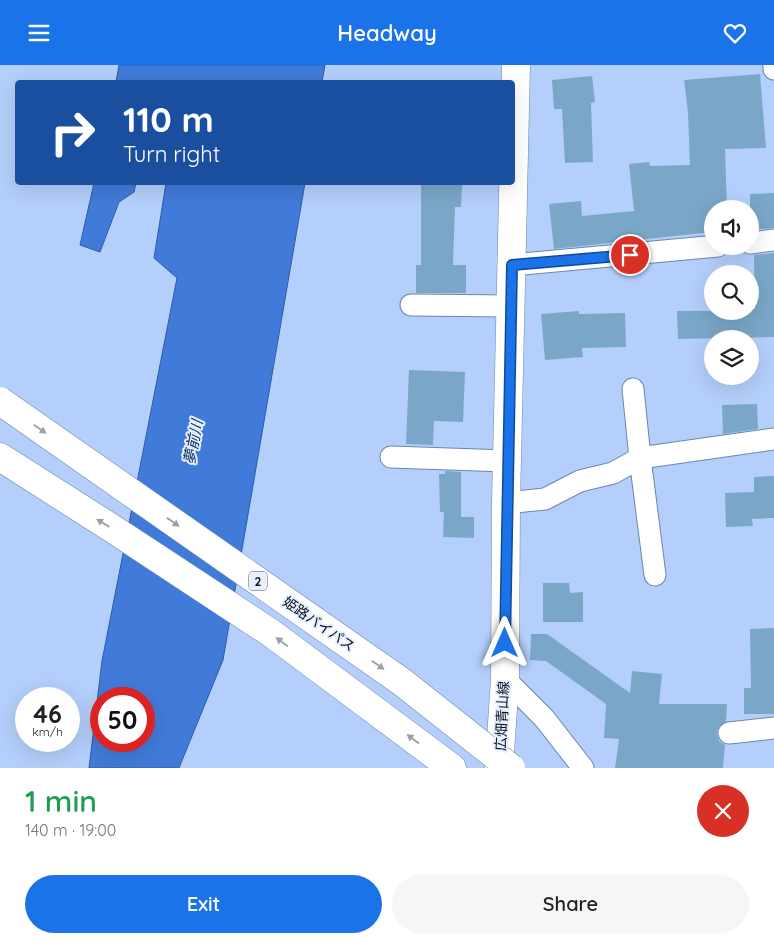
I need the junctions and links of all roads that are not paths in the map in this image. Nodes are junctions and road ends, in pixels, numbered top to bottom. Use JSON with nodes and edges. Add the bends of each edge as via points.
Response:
{"nodes":[{"id":1,"x":516,"y":65,"type":"edge"},
{"id":2,"x":774,"y":65,"type":"edge"},
{"id":3,"x":774,"y":69,"type":"edge"},
{"id":4,"x":515,"y":115,"type":"edge"},
{"id":5,"x":514,"y":185,"type":"edge"},
{"id":6,"x":774,"y":241,"type":"edge"},
{"id":7,"x":759,"y":242,"type":"edge"},
{"id":8,"x":704,"y":247,"type":"edge"},
{"id":9,"x":512,"y":265,"type":"junction"},
{"id":10,"x":411,"y":305,"type":"dead end"},
{"id":11,"x":510,"y":306,"type":"junction"},
{"id":12,"x":633,"y":389,"type":"dead end"},
{"id":13,"x":0,"y":401,"type":"edge"},
{"id":14,"x":774,"y":439,"type":"edge"},
{"id":15,"x":0,"y":457,"type":"edge"},
{"id":16,"x":391,"y":457,"type":"dead end"},
{"id":17,"x":640,"y":459,"type":"junction"},
{"id":18,"x":507,"y":461,"type":"junction"},
{"id":19,"x":506,"y":503,"type":"junction"},
{"id":20,"x":655,"y":575,"type":"dead end"},
{"id":21,"x":505,"y":679,"type":"junction"},
{"id":22,"x":774,"y":729,"type":"edge"},
{"id":23,"x":729,"y":733,"type":"dead end"},
{"id":24,"x":452,"y":768,"type":"edge"},
{"id":25,"x":499,"y":768,"type":"edge"},
{"id":26,"x":511,"y":768,"type":"edge"},
{"id":27,"x":583,"y":768,"type":"edge"}],
"edges":[{"from":1,"to":4,"type":"main road","name":"広畑青山線"},
{"from":2,"to":3,"type":"street"},
{"from":5,"to":9,"type":"main road","name":"広畑青山線"},
{"from":6,"to":7,"type":"street"},
{"from":8,"to":9,"type":"street"},
{"from":9,"to":11,"type":"main road","name":"広畑青山線"},
{"from":10,"to":11,"type":"street"},
{"from":11,"to":18,"type":"main road","name":"広畑青山線"},
{"from":12,"to":17,"type":"street"},
{"from":13,"to":26,"type":"main road","name":"姫路バイパス","number":"2","one_way":true,"bridge":true,"via":[[402,682]]},
{"from":14,"to":17,"type":"street"},
{"from":24,"to":15,"type":"main road","one_way":true,"via":[[271,633]]},
{"from":16,"to":18,"type":"street"},
{"from":17,"to":19,"type":"street","via":[[614,473],[580,481],[545,499]]},
{"from":17,"to":20,"type":"street"},
{"from":18,"to":19,"type":"main road","name":"広畑青山線"},
{"from":19,"to":21,"type":"main road","name":"広畑青山線"},
{"from":21,"to":25,"type":"main road","name":"広畑青山線"},
{"from":21,"to":27,"type":"street","via":[[544,718]]},
{"from":22,"to":23,"type":"street"}]}
